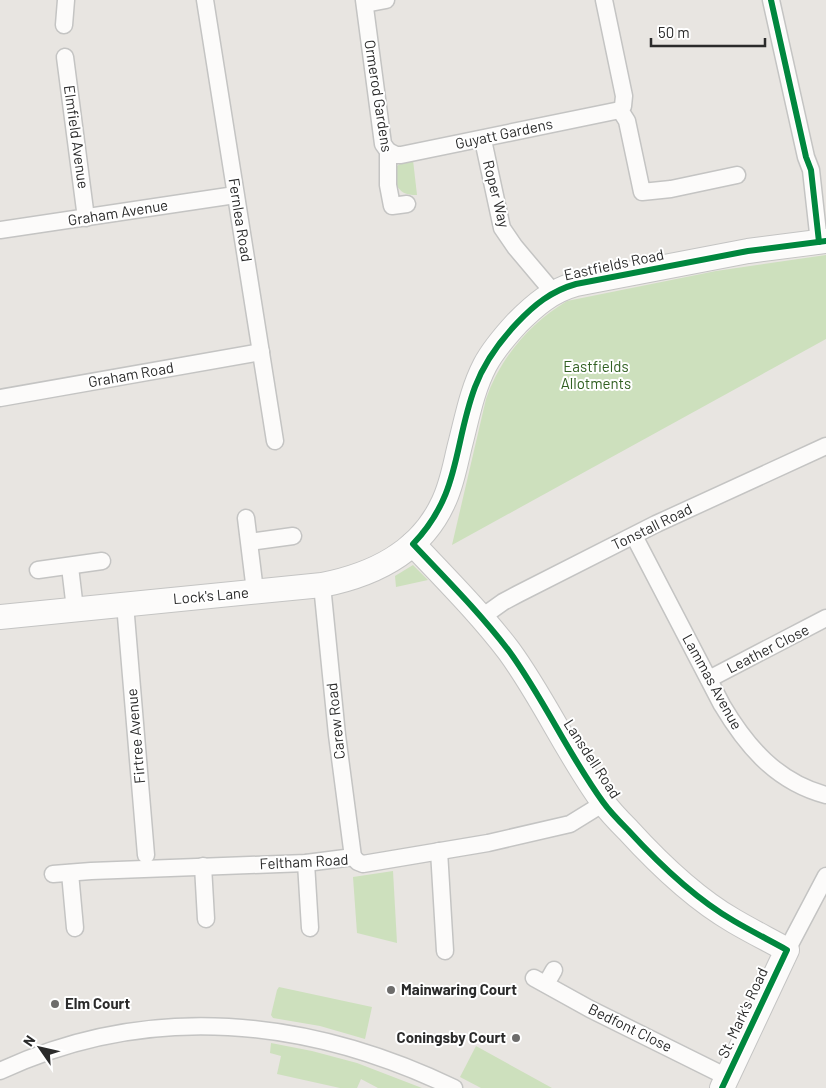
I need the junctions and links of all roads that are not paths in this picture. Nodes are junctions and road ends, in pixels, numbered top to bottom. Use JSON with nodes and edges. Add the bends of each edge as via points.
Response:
{"nodes":[{"id":1,"x":66,"y":0,"type":"edge"},
{"id":2,"x":205,"y":0,"type":"edge"},
{"id":3,"x":386,"y":0,"type":"edge"},
{"id":4,"x":604,"y":0,"type":"edge"},
{"id":5,"x":771,"y":0,"type":"edge"},
{"id":6,"x":364,"y":2,"type":"edge"},
{"id":7,"x":64,"y":25,"type":"dead end"},
{"id":8,"x":65,"y":57,"type":"dead end"},
{"id":9,"x":620,"y":110,"type":"junction"},
{"id":10,"x":482,"y":140,"type":"junction"},
{"id":11,"x":388,"y":151,"type":"junction"},
{"id":12,"x":737,"y":175,"type":"dead end"},
{"id":13,"x":235,"y":195,"type":"junction"},
{"id":14,"x":407,"y":204,"type":"dead end"},
{"id":15,"x":86,"y":218,"type":"junction"},
{"id":16,"x":0,"y":230,"type":"edge"},
{"id":17,"x":823,"y":242,"type":"edge"},
{"id":18,"x":553,"y":292,"type":"junction"},
{"id":19,"x":261,"y":352,"type":"junction"},
{"id":20,"x":0,"y":398,"type":"edge"},
{"id":21,"x":275,"y":441,"type":"dead end"},
{"id":22,"x":826,"y":446,"type":"edge"},
{"id":23,"x":246,"y":518,"type":"dead end"},
{"id":24,"x":293,"y":536,"type":"dead end"},
{"id":25,"x":634,"y":536,"type":"junction"},
{"id":26,"x":250,"y":542,"type":"junction"},
{"id":27,"x":413,"y":544,"type":"junction"},
{"id":28,"x":102,"y":562,"type":"dead end"},
{"id":29,"x":70,"y":566,"type":"junction"},
{"id":30,"x":38,"y":570,"type":"dead end"},
{"id":31,"x":322,"y":584,"type":"junction"},
{"id":32,"x":255,"y":592,"type":"junction"},
{"id":33,"x":125,"y":604,"type":"junction"},
{"id":34,"x":75,"y":609,"type":"junction"},
{"id":35,"x":0,"y":617,"type":"edge"},
{"id":36,"x":482,"y":617,"type":"junction"},
{"id":37,"x":826,"y":618,"type":"edge"},
{"id":38,"x":709,"y":679,"type":"junction"},
{"id":39,"x":826,"y":795,"type":"edge"},
{"id":40,"x":604,"y":803,"type":"junction"},
{"id":41,"x":439,"y":851,"type":"junction"},
{"id":42,"x":146,"y":854,"type":"dead end"},
{"id":43,"x":353,"y":857,"type":"junction"},
{"id":44,"x":306,"y":863,"type":"junction"},
{"id":45,"x":203,"y":866,"type":"junction"},
{"id":46,"x":70,"y":873,"type":"junction"},
{"id":47,"x":53,"y":874,"type":"dead end"},
{"id":48,"x":826,"y":876,"type":"edge"},
{"id":49,"x":206,"y":918,"type":"dead end"},
{"id":50,"x":75,"y":928,"type":"dead end"},
{"id":51,"x":310,"y":928,"type":"dead end"},
{"id":52,"x":787,"y":950,"type":"junction"},
{"id":53,"x":446,"y":952,"type":"dead end"},
{"id":54,"x":554,"y":970,"type":"dead end"},
{"id":55,"x":0,"y":1071,"type":"edge"},
{"id":56,"x":725,"y":1083,"type":"edge"},
{"id":57,"x":454,"y":1088,"type":"edge"}],
"edges":[{"from":1,"to":7,"type":"street"},
{"from":2,"to":13,"type":"street","name":"Fernlea Road"},
{"from":3,"to":6,"type":"street"},
{"from":4,"to":9,"type":"street","via":[[624,96]]},
{"from":5,"to":17,"type":"street","via":[[811,170]]},
{"from":6,"to":11,"type":"street","name":"Ormerod Gardens","via":[[383,144]]},
{"from":8,"to":15,"type":"street","name":"Elmfield Avenue"},
{"from":9,"to":10,"type":"street","name":"Guyatt Gardens"},
{"from":9,"to":12,"type":"street","via":[[627,121],[642,192]]},
{"from":10,"to":11,"type":"street","name":"Guyatt Gardens","via":[[401,155]]},
{"from":10,"to":18,"type":"street","name":"Roper Way","via":[[502,228]]},
{"from":11,"to":14,"type":"street","name":"Ormerod Gardens","via":[[392,206]]},
{"from":13,"to":15,"type":"street","name":"Graham Avenue"},
{"from":13,"to":19,"type":"street","name":"Fernlea Road"},
{"from":15,"to":16,"type":"street","name":"Graham Avenue"},
{"from":17,"to":18,"type":"street","name":"Eastfields Road","via":[[711,257],[576,284]]},
{"from":18,"to":27,"type":"street","name":"Eastfields Road","via":[[512,328],[485,365],[472,395],[447,494],[429,526]]},
{"from":19,"to":20,"type":"street","name":"Graham Road"},
{"from":19,"to":21,"type":"street","name":"Fernlea Road"},
{"from":22,"to":25,"type":"street","name":"Tonstall Road"},
{"from":23,"to":26,"type":"street"},
{"from":24,"to":26,"type":"street"},
{"from":25,"to":36,"type":"street","name":"Tonstall Road","via":[[518,594]]},
{"from":25,"to":38,"type":"street","name":"Lammas Avenue"},
{"from":26,"to":32,"type":"street"},
{"from":27,"to":31,"type":"street","name":"Lock's Lane","via":[[371,571]]},
{"from":27,"to":36,"type":"street","name":"Lansdell Road"},
{"from":28,"to":29,"type":"street"},
{"from":29,"to":30,"type":"street"},
{"from":29,"to":34,"type":"street"},
{"from":31,"to":32,"type":"street","name":"Lock's Lane"},
{"from":31,"to":43,"type":"street","name":"Carew Road"},
{"from":32,"to":33,"type":"street","name":"Lock's Lane"},
{"from":33,"to":34,"type":"street","name":"Lock's Lane"},
{"from":33,"to":42,"type":"street","name":"Firtree Avenue"},
{"from":34,"to":35,"type":"street","name":"Lock's Lane"},
{"from":36,"to":40,"type":"street","name":"Lansdell Road","via":[[534,688]]},
{"from":37,"to":38,"type":"street","name":"Leather Close"},
{"from":38,"to":39,"type":"street","name":"Lammas Avenue","via":[[737,730],[758,756],[781,775]]},
{"from":40,"to":41,"type":"street","name":"Feltham Road","via":[[570,824]]},
{"from":40,"to":52,"type":"street","name":"Lansdell Road","via":[[689,889],[733,921]]},
{"from":41,"to":43,"type":"street","name":"Feltham Road","via":[[363,864]]},
{"from":41,"to":53,"type":"street"},
{"from":43,"to":44,"type":"street","name":"Feltham Road"},
{"from":44,"to":45,"type":"street","name":"Feltham Road"},
{"from":44,"to":51,"type":"street"},
{"from":45,"to":46,"type":"street","name":"Feltham Road"},
{"from":45,"to":49,"type":"street"},
{"from":46,"to":47,"type":"street","name":"Feltham Road"},
{"from":46,"to":50,"type":"street"},
{"from":48,"to":52,"type":"street"},
{"from":52,"to":56,"type":"street","name":"St. Mark's Road"},
{"from":54,"to":56,"type":"street","name":"Bedfont Close","via":[[540,981]]},
{"from":55,"to":57,"type":"street","via":[[46,1051],[112,1034],[148,1028],[222,1026],[323,1041],[377,1056]]}]}
